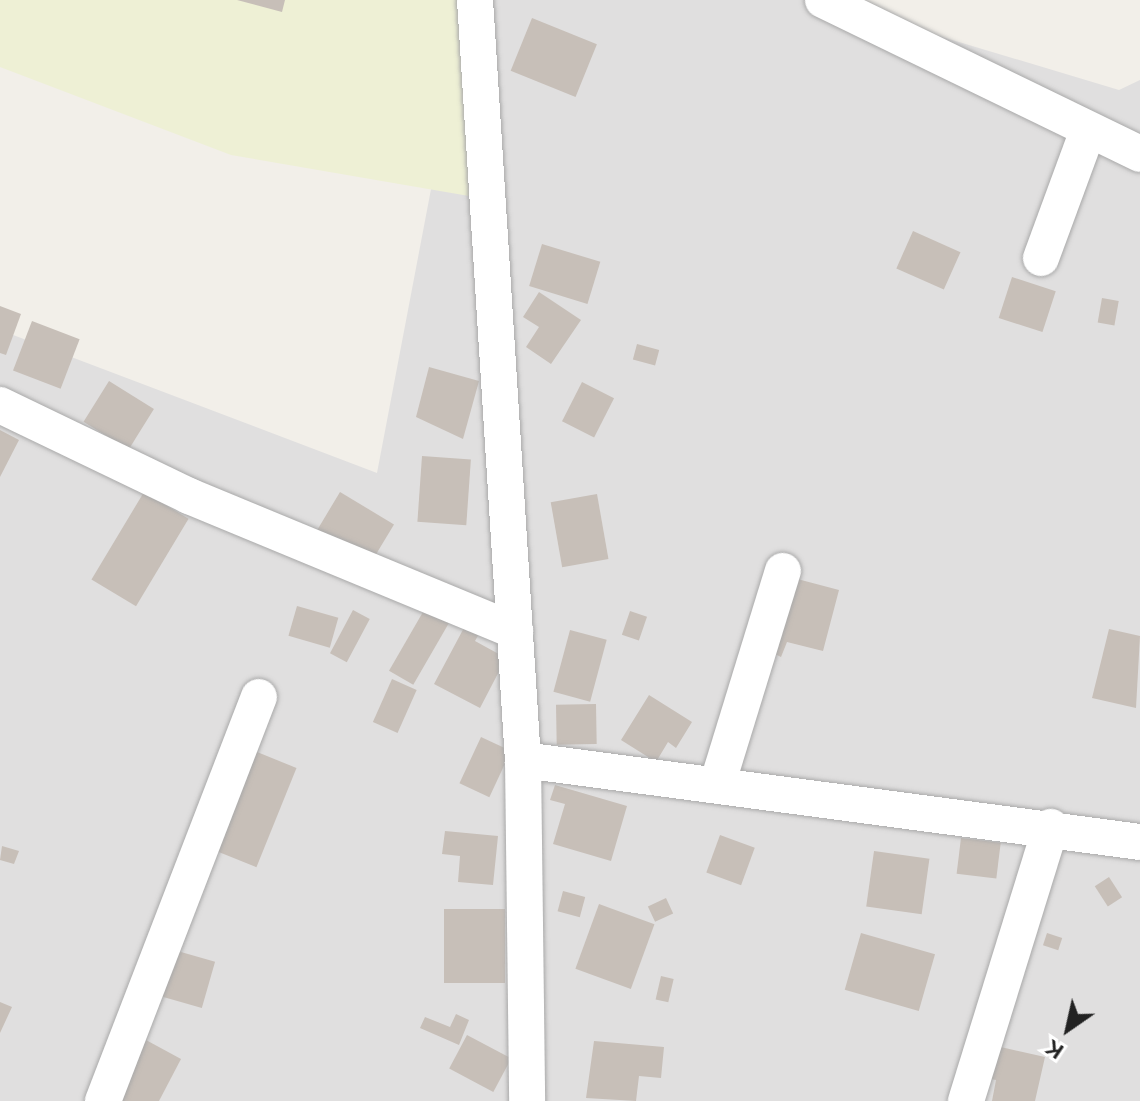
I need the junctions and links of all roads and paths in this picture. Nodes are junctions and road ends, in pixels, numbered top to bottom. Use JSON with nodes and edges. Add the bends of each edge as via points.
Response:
{"nodes":[{"id":1,"x":475,"y":0,"type":"edge"},
{"id":2,"x":823,"y":0,"type":"edge"},
{"id":3,"x":1088,"y":130,"type":"junction"},
{"id":4,"x":1140,"y":154,"type":"edge"},
{"id":5,"x":1041,"y":258,"type":"dead end"},
{"id":6,"x":0,"y":405,"type":"edge"},
{"id":7,"x":783,"y":571,"type":"dead end"},
{"id":8,"x":515,"y":631,"type":"junction"},
{"id":9,"x":259,"y":697,"type":"dead end"},
{"id":10,"x":523,"y":760,"type":"junction"},
{"id":11,"x":717,"y":785,"type":"junction"},
{"id":12,"x":1051,"y":827,"type":"junction"},
{"id":13,"x":1140,"y":842,"type":"edge"},
{"id":14,"x":103,"y":1101,"type":"edge"},
{"id":15,"x":527,"y":1101,"type":"edge"},
{"id":16,"x":966,"y":1101,"type":"edge"}],
"edges":[{"from":1,"to":8,"type":"street"},
{"from":2,"to":3,"type":"street"},
{"from":3,"to":4,"type":"street"},
{"from":3,"to":5,"type":"street"},
{"from":6,"to":8,"type":"street","via":[[189,496]]},
{"from":7,"to":11,"type":"street"},
{"from":8,"to":10,"type":"street"},
{"from":9,"to":14,"type":"street"},
{"from":10,"to":11,"type":"street"},
{"from":10,"to":15,"type":"street"},
{"from":11,"to":12,"type":"street"},
{"from":12,"to":13,"type":"street"},
{"from":12,"to":16,"type":"street"}]}
